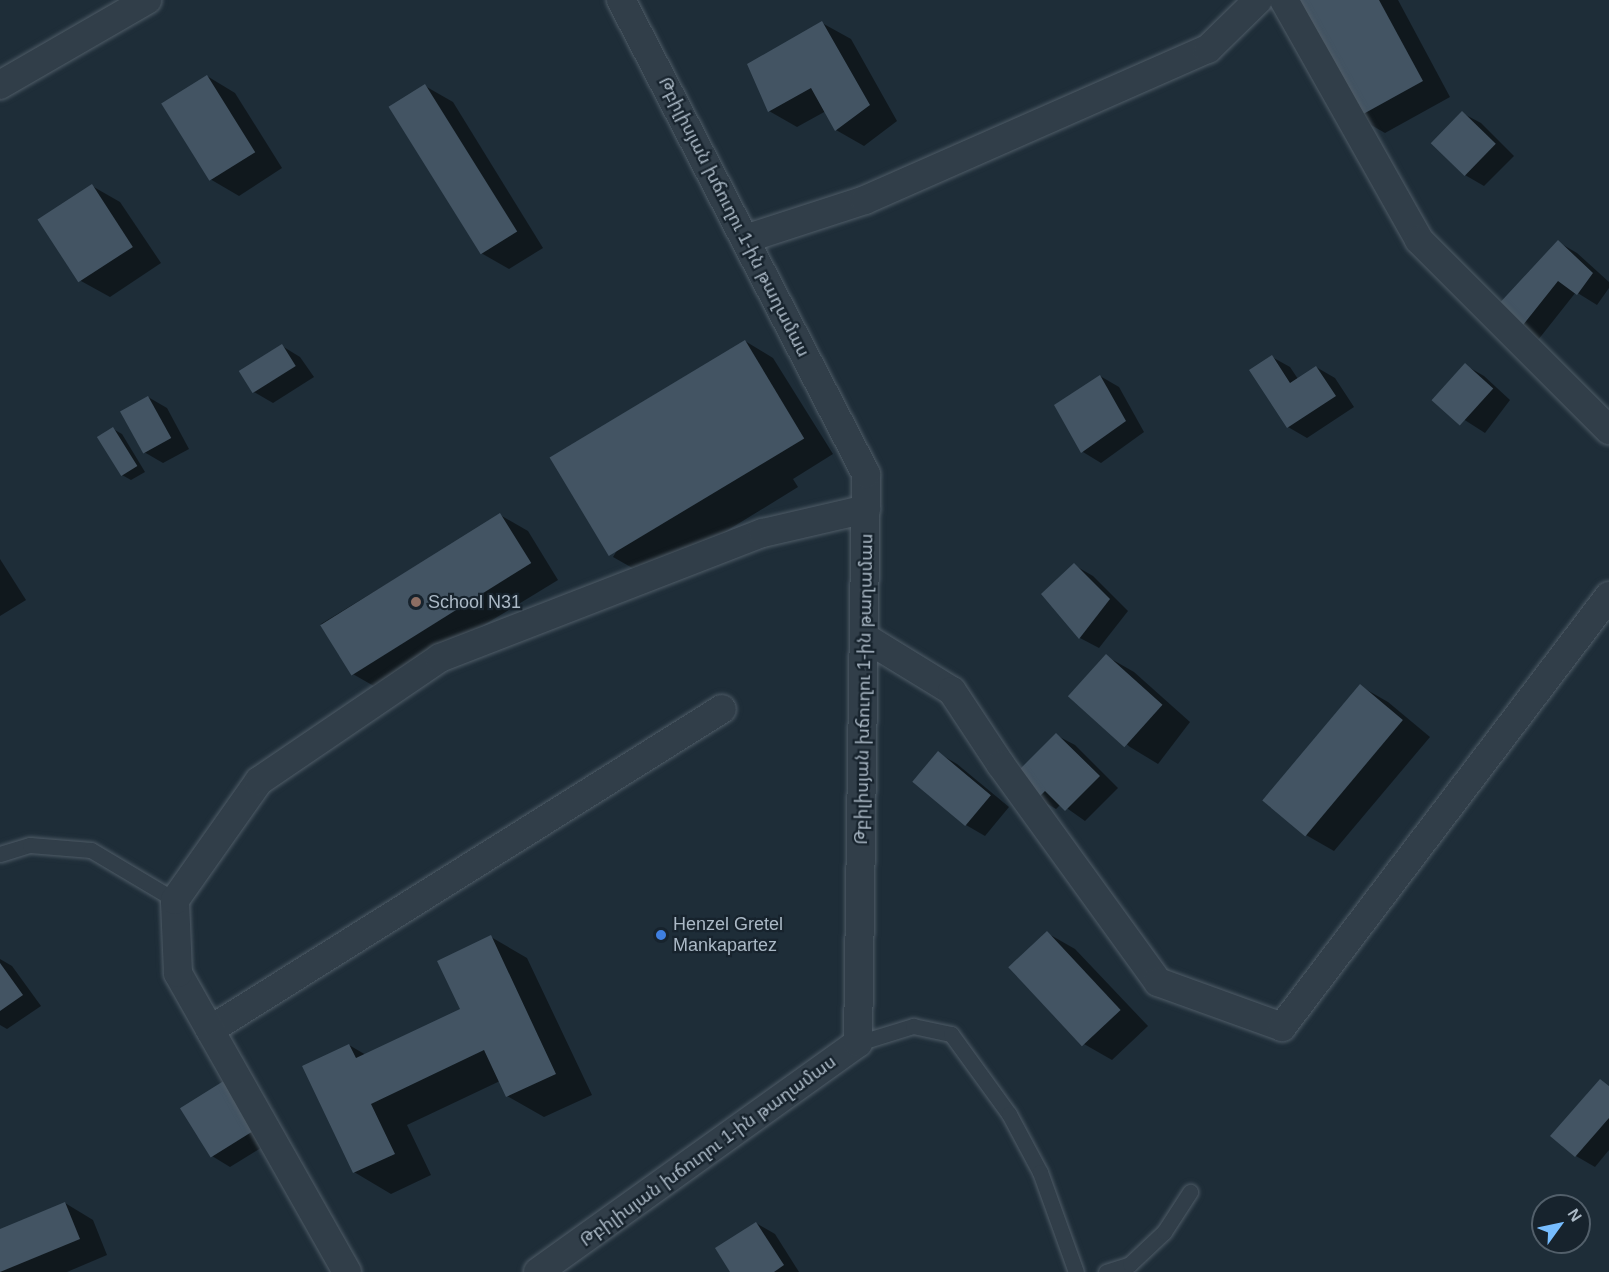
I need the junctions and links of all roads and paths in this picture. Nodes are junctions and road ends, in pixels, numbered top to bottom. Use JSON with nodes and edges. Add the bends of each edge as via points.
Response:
{"nodes":[{"id":1,"x":147,"y":0,"type":"edge"},
{"id":2,"x":621,"y":0,"type":"edge"},
{"id":3,"x":1258,"y":0,"type":"edge"},
{"id":4,"x":1284,"y":0,"type":"edge"},
{"id":5,"x":0,"y":85,"type":"edge"},
{"id":6,"x":745,"y":239,"type":"junction"},
{"id":7,"x":1609,"y":430,"type":"edge"},
{"id":8,"x":866,"y":509,"type":"junction"},
{"id":9,"x":1607,"y":603,"type":"edge"},
{"id":10,"x":864,"y":637,"type":"junction"},
{"id":11,"x":722,"y":709,"type":"dead end"},
{"id":12,"x":0,"y":854,"type":"edge"},
{"id":13,"x":175,"y":900,"type":"junction"},
{"id":14,"x":210,"y":1030,"type":"junction"},
{"id":15,"x":858,"y":1043,"type":"junction"},
{"id":16,"x":1190,"y":1192,"type":"dead end"},
{"id":17,"x":347,"y":1272,"type":"edge"},
{"id":18,"x":538,"y":1272,"type":"edge"},
{"id":19,"x":1076,"y":1272,"type":"edge"},
{"id":20,"x":1106,"y":1272,"type":"edge"}],
"edges":[{"from":1,"to":5,"type":"street"},
{"from":2,"to":6,"type":"street","name":"Թբիլիսյան խճուղու 1-ին թաղամաս"},
{"from":3,"to":6,"type":"street","via":[[1208,49],[865,200]]},
{"from":4,"to":7,"type":"street","via":[[1419,240]]},
{"from":6,"to":8,"type":"street","name":"Թբիլիսյան խճուղու 1-ին թաղամաս","via":[[866,474]]},
{"from":8,"to":10,"type":"street","name":"Թբիլիսյան խճուղու 1-ին թաղամաս"},
{"from":8,"to":13,"type":"street","via":[[763,533],[440,657],[259,781]]},
{"from":9,"to":10,"type":"street","via":[[1282,1027],[1158,982],[952,691]]},
{"from":10,"to":15,"type":"street","name":"Թբիլիսյան խճուղու 1-ին թաղամաս"},
{"from":11,"to":14,"type":"street"},
{"from":12,"to":13,"type":"lane","via":[[30,845],[91,850]]},
{"from":13,"to":14,"type":"street","via":[[178,973]]},
{"from":14,"to":17,"type":"street"},
{"from":15,"to":18,"type":"street","name":"Թբիլիսյան խճուղու 1-ին թաղամաս"},
{"from":15,"to":19,"type":"lane","via":[[913,1026],[951,1034],[1009,1114],[1035,1162]]},
{"from":16,"to":20,"type":"lane","via":[[1164,1232],[1130,1264]]}]}
